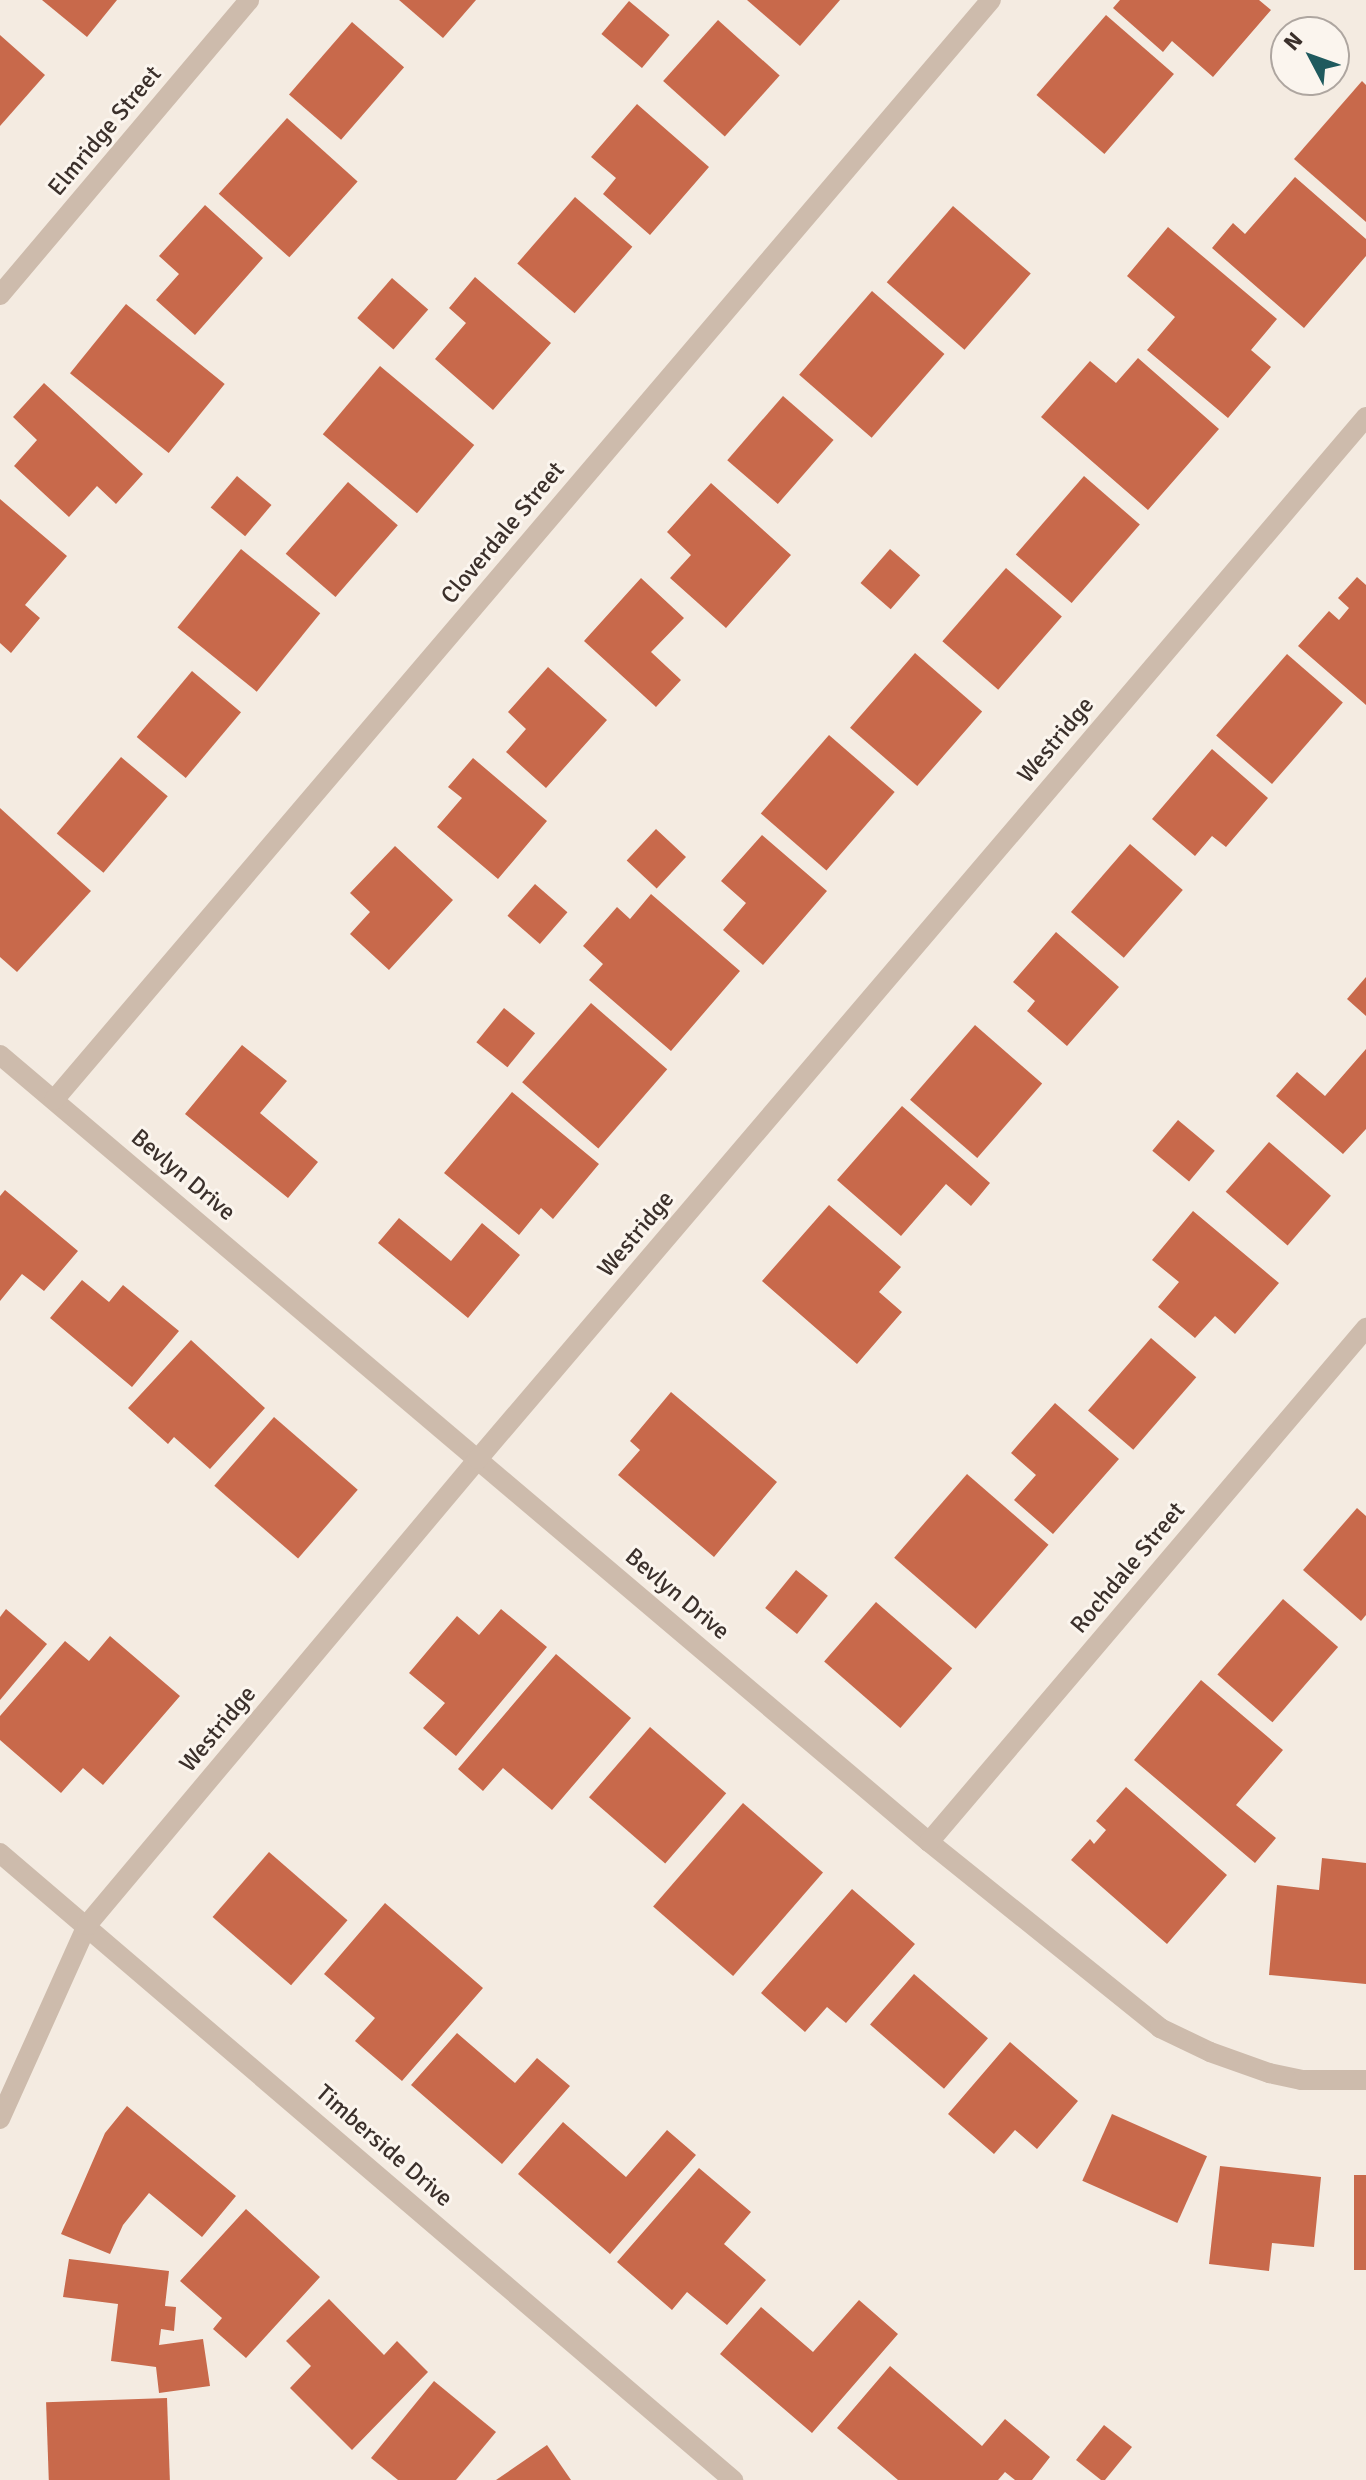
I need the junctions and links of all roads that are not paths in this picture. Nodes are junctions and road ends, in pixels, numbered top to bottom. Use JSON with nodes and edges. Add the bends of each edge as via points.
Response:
{"nodes":[{"id":1,"x":249,"y":0,"type":"edge"},
{"id":2,"x":991,"y":0,"type":"edge"},
{"id":3,"x":0,"y":295,"type":"edge"},
{"id":4,"x":1366,"y":417,"type":"edge"},
{"id":5,"x":0,"y":1055,"type":"edge"},
{"id":6,"x":54,"y":1100,"type":"junction"},
{"id":7,"x":1366,"y":1328,"type":"edge"},
{"id":8,"x":478,"y":1459,"type":"junction"},
{"id":9,"x":929,"y":1842,"type":"junction"},
{"id":10,"x":0,"y":1853,"type":"edge"},
{"id":11,"x":87,"y":1925,"type":"junction"},
{"id":12,"x":1366,"y":2080,"type":"edge"},
{"id":13,"x":0,"y":2119,"type":"edge"},
{"id":14,"x":733,"y":2480,"type":"edge"}],
"edges":[{"from":1,"to":3,"type":"street","name":"Elmridge Street"},
{"from":2,"to":6,"type":"street","name":"Cloverdale Street"},
{"from":4,"to":8,"type":"street","name":"Westridge"},
{"from":5,"to":6,"type":"street","name":"Bevlyn Drive"},
{"from":6,"to":8,"type":"street","name":"Bevlyn Drive"},
{"from":7,"to":9,"type":"street","name":"Rochdale Street"},
{"from":8,"to":9,"type":"street","name":"Bevlyn Drive"},
{"from":8,"to":11,"type":"street","name":"Westridge"},
{"from":9,"to":12,"type":"street","name":"Bevlyn Drive","via":[[1160,2028],[1269,2073],[1301,2080]]},
{"from":10,"to":11,"type":"street","name":"Timberside Drive"},
{"from":11,"to":13,"type":"street","name":"Westridge"},
{"from":11,"to":14,"type":"street","name":"Timberside Drive"}]}
